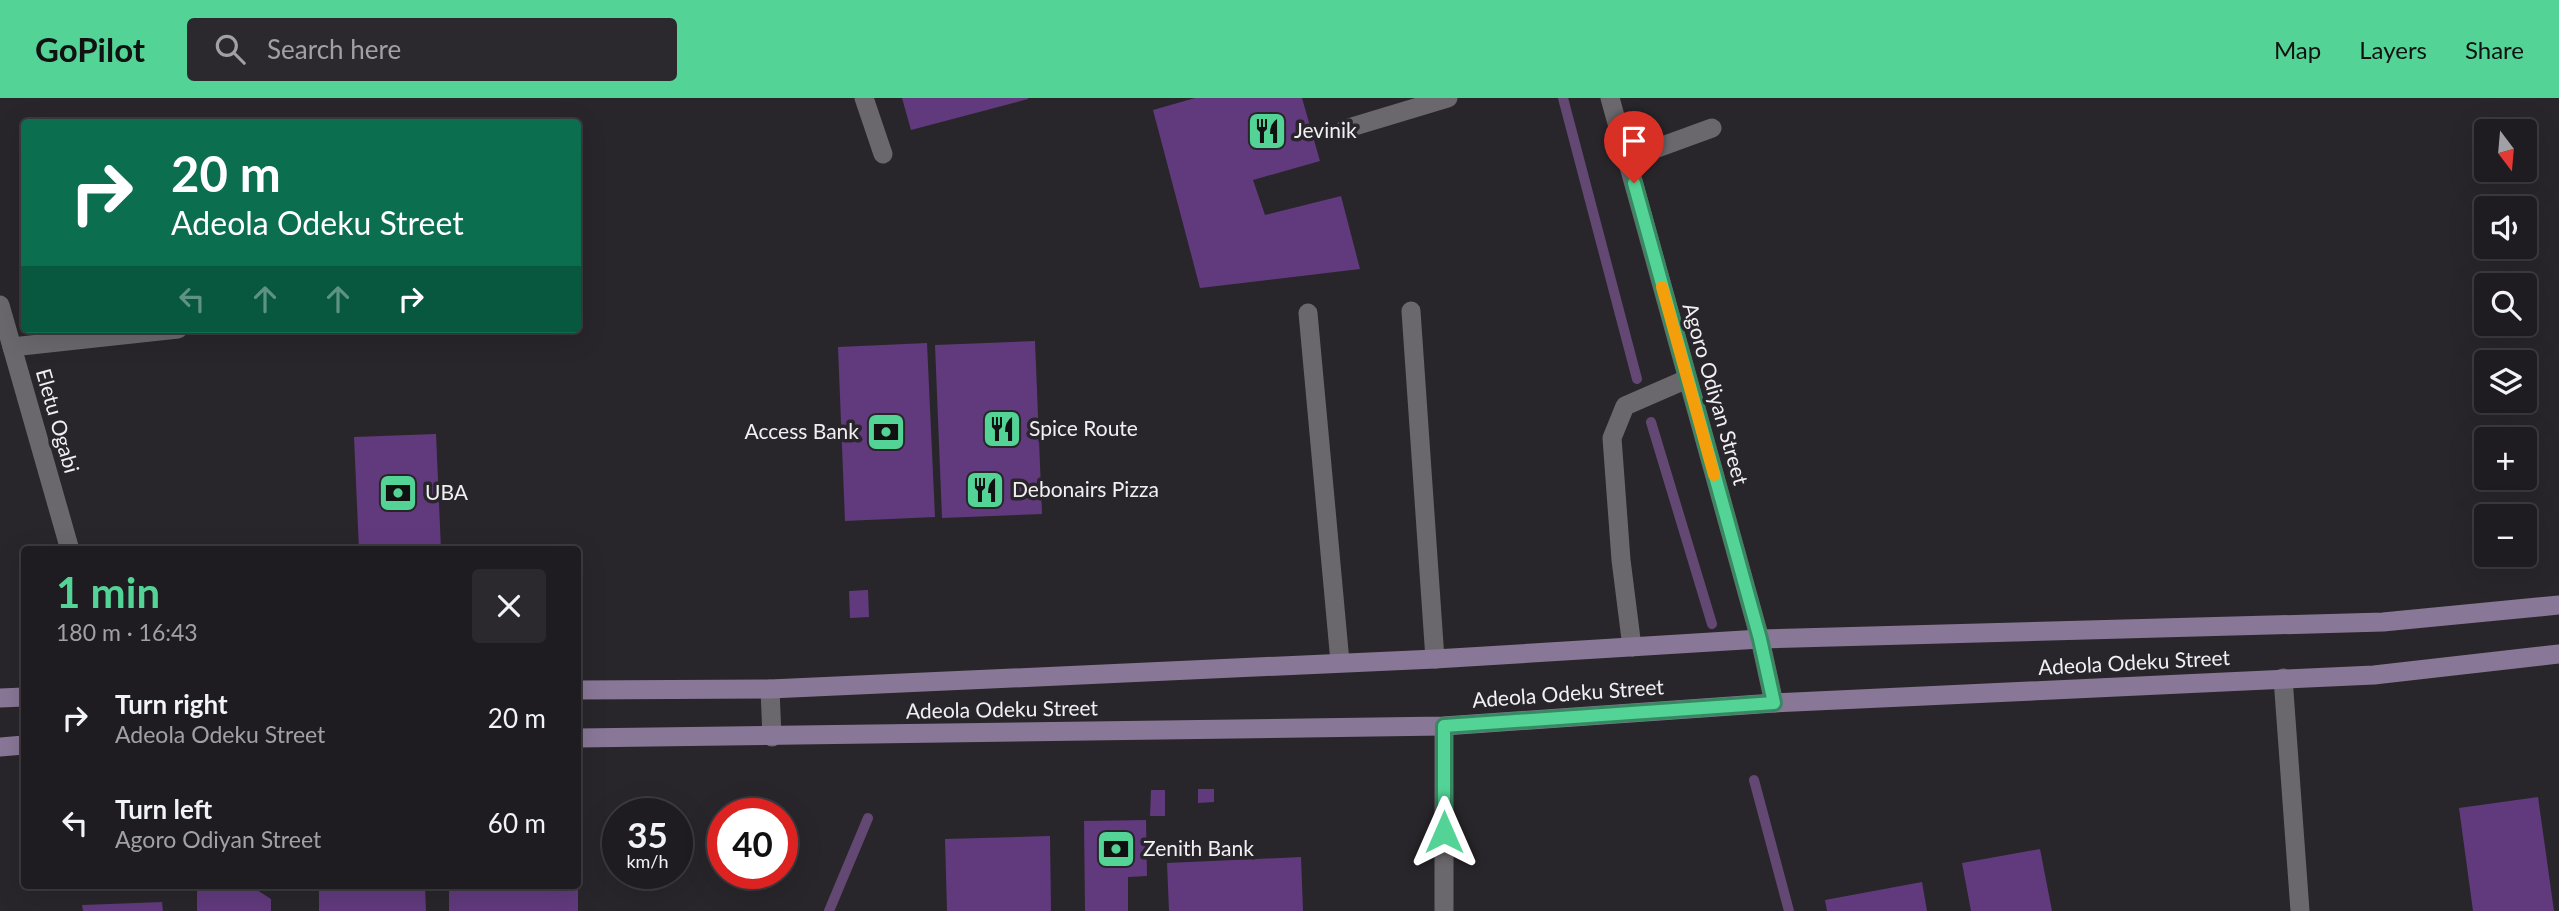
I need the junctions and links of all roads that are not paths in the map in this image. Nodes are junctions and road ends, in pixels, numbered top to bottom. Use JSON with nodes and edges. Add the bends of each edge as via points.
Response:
{"nodes":[{"id":1,"x":864,"y":98,"type":"edge"},
{"id":2,"x":1448,"y":98,"type":"edge"},
{"id":3,"x":1610,"y":98,"type":"edge"},
{"id":4,"x":1712,"y":128,"type":"dead end"},
{"id":5,"x":1345,"y":129,"type":"dead end"},
{"id":6,"x":883,"y":154,"type":"dead end"},
{"id":7,"x":1627,"y":159,"type":"junction"},
{"id":8,"x":0,"y":305,"type":"edge"},
{"id":9,"x":1411,"y":311,"type":"dead end"},
{"id":10,"x":1308,"y":313,"type":"dead end"},
{"id":11,"x":141,"y":333,"type":"edge"},
{"id":12,"x":12,"y":347,"type":"junction"},
{"id":13,"x":1687,"y":379,"type":"junction"},
{"id":14,"x":69,"y":546,"type":"edge"},
{"id":15,"x":2559,"y":605,"type":"edge"},
{"id":16,"x":1760,"y":639,"type":"junction"},
{"id":17,"x":1632,"y":647,"type":"junction"},
{"id":18,"x":2559,"y":654,"type":"edge"},
{"id":19,"x":1435,"y":659,"type":"junction"},
{"id":20,"x":1340,"y":662,"type":"junction"},
{"id":21,"x":2283,"y":678,"type":"junction"},
{"id":22,"x":770,"y":689,"type":"junction"},
{"id":23,"x":581,"y":690,"type":"edge"},
{"id":24,"x":21,"y":697,"type":"edge"},
{"id":25,"x":0,"y":698,"type":"edge"},
{"id":26,"x":1774,"y":703,"type":"junction"},
{"id":27,"x":1444,"y":726,"type":"junction"},
{"id":28,"x":772,"y":737,"type":"junction"},
{"id":29,"x":581,"y":738,"type":"edge"},
{"id":30,"x":21,"y":745,"type":"edge"},
{"id":31,"x":0,"y":747,"type":"edge"},
{"id":32,"x":1444,"y":911,"type":"edge"},
{"id":33,"x":2300,"y":911,"type":"edge"}],
"edges":[{"from":1,"to":6,"type":"street"},
{"from":2,"to":5,"type":"street"},
{"from":3,"to":7,"type":"street","name":"Agoro Odiyan Street"},
{"from":4,"to":7,"type":"street"},
{"from":7,"to":13,"type":"street","name":"Agoro Odiyan Street"},
{"from":8,"to":12,"type":"street","name":"Eletu Ogabi"},
{"from":9,"to":19,"type":"street"},
{"from":10,"to":20,"type":"street"},
{"from":11,"to":12,"type":"street"},
{"from":12,"to":14,"type":"street","name":"Eletu Ogabi"},
{"from":13,"to":16,"type":"street","name":"Agoro Odiyan Street"},
{"from":13,"to":17,"type":"street","via":[[1625,407],[1612,438]]},
{"from":15,"to":16,"type":"main road","name":"Adeola Odeku Street","via":[[2383,622]]},
{"from":16,"to":17,"type":"main road","name":"Adeola Odeku Street"},
{"from":16,"to":26,"type":"street","name":"Agoro Odiyan Street"},
{"from":17,"to":19,"type":"main road","name":"Adeola Odeku Street"},
{"from":18,"to":21,"type":"main road","name":"Adeola Odeku Street","via":[[2374,675]]},
{"from":19,"to":20,"type":"main road","name":"Adeola Odeku Street"},
{"from":20,"to":22,"type":"main road","name":"Adeola Odeku Street"},
{"from":21,"to":26,"type":"main road","name":"Adeola Odeku Street"},
{"from":21,"to":33,"type":"street"},
{"from":22,"to":23,"type":"main road","name":"Adeola Odeku Street"},
{"from":22,"to":28,"type":"street"},
{"from":24,"to":25,"type":"main road"},
{"from":26,"to":27,"type":"main road","name":"Adeola Odeku Street"},
{"from":27,"to":28,"type":"main road","name":"Adeola Odeku Street"},
{"from":27,"to":32,"type":"street"},
{"from":28,"to":29,"type":"main road","name":"Adeola Odeku Street"},
{"from":30,"to":31,"type":"main road"}]}
